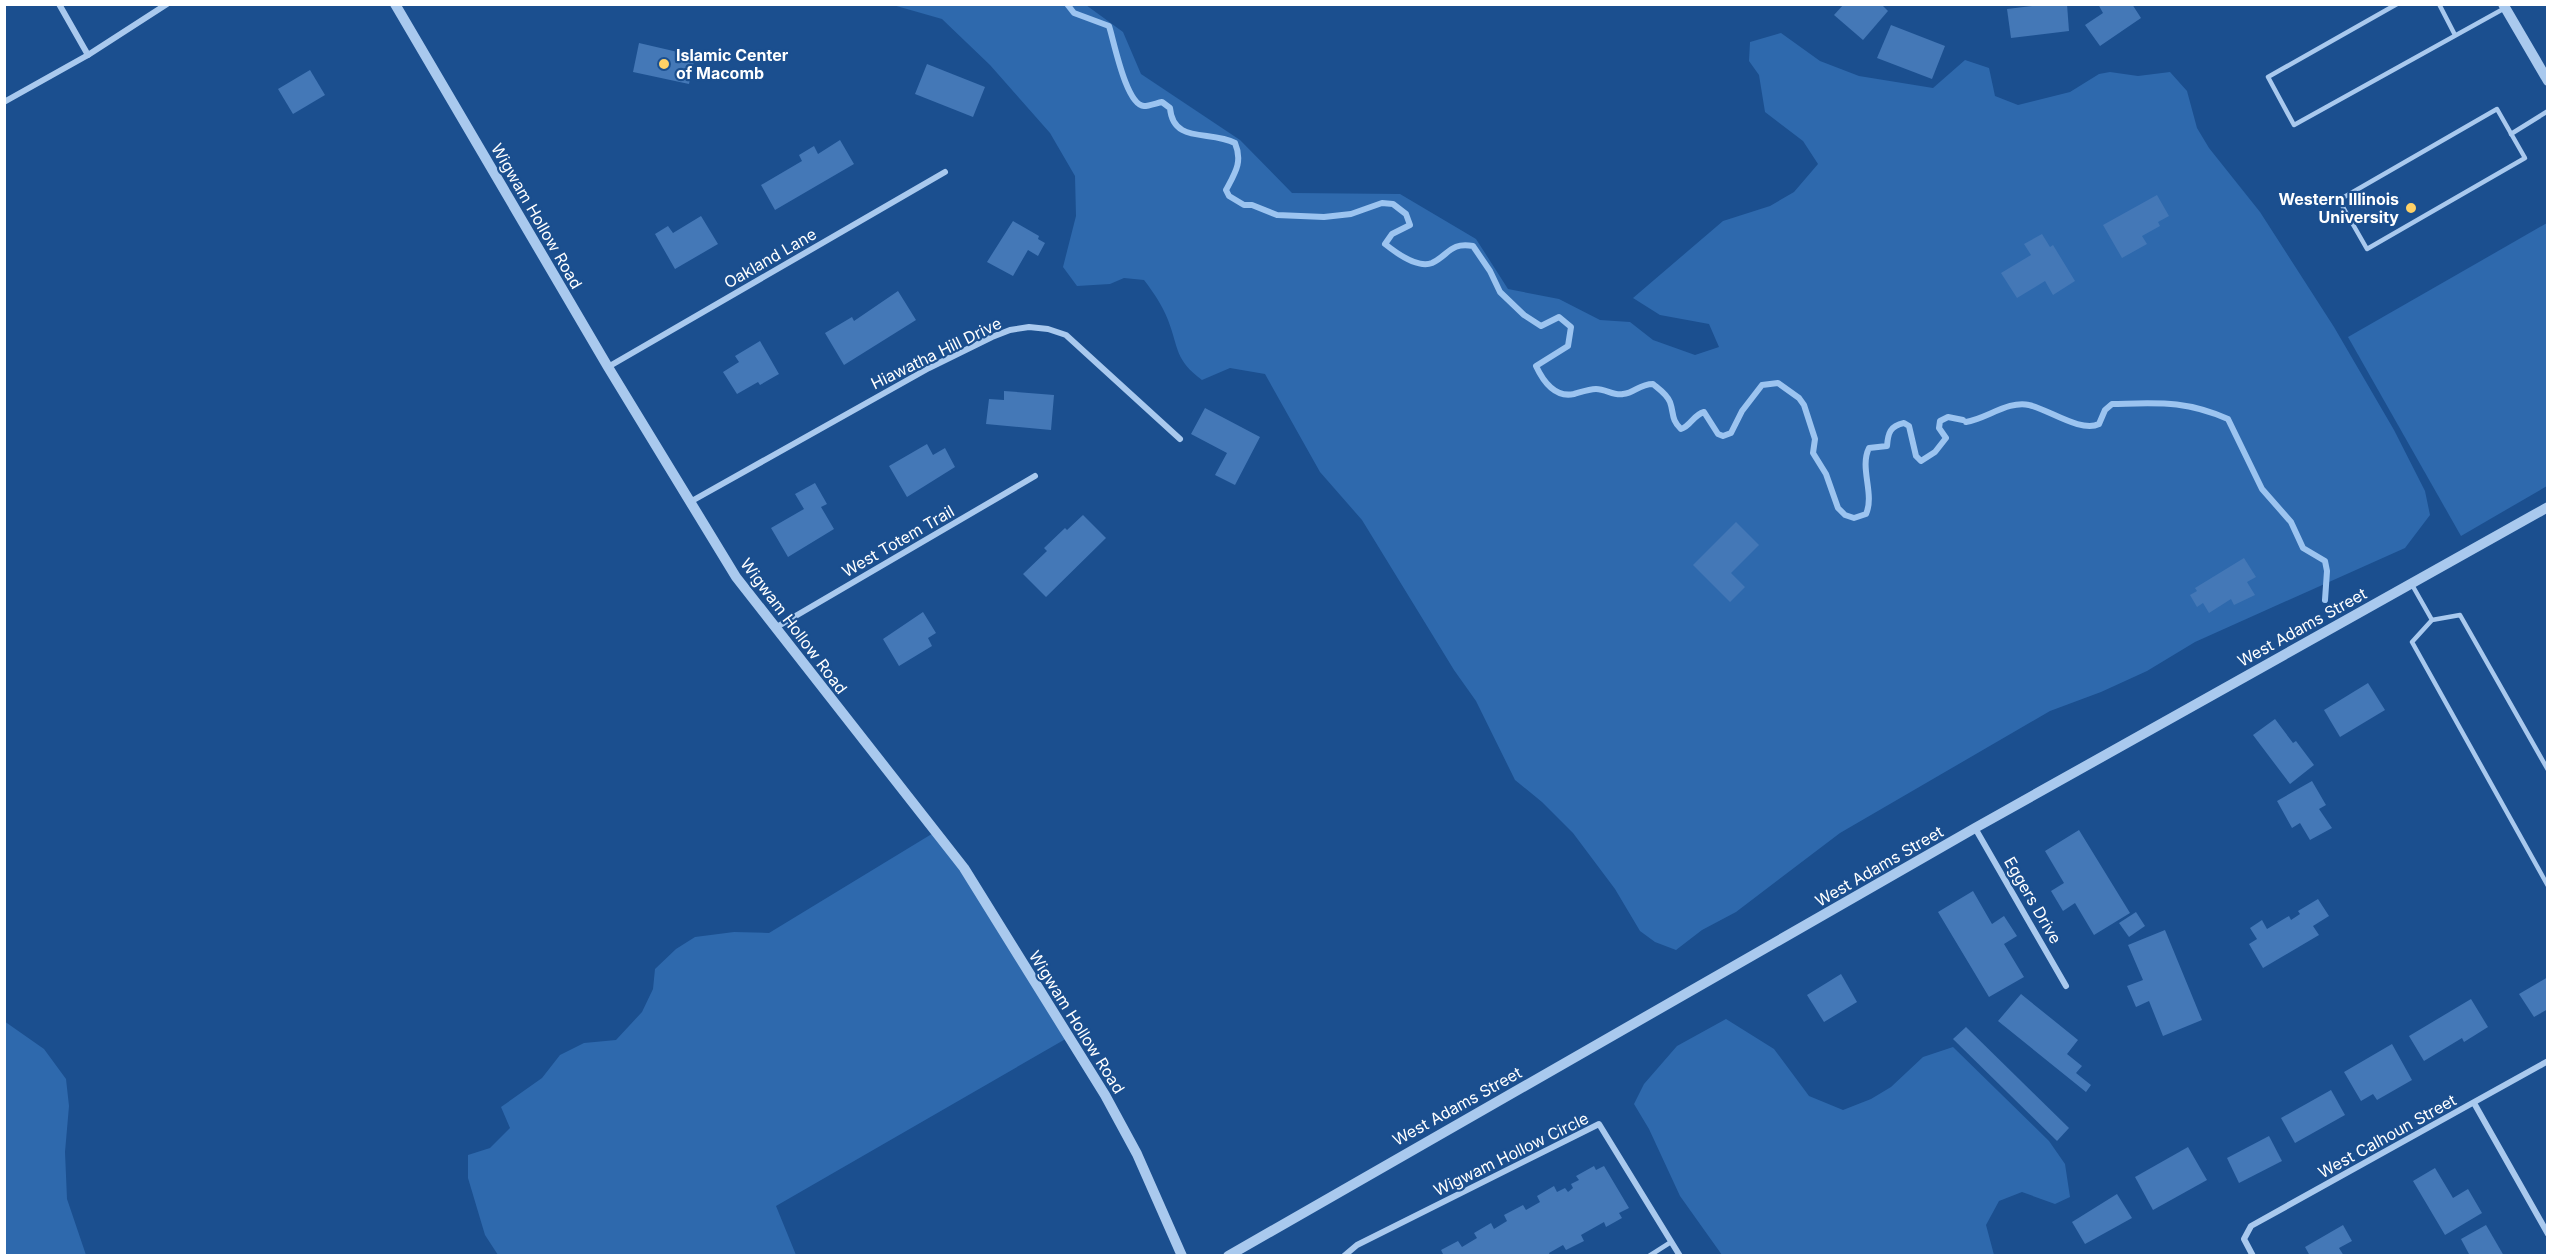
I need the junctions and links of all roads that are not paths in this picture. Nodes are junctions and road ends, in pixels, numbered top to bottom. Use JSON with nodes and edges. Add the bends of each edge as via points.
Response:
{"nodes":[{"id":1,"x":59,"y":4,"type":"edge"},
{"id":2,"x":167,"y":4,"type":"edge"},
{"id":3,"x":395,"y":4,"type":"edge"},
{"id":4,"x":2397,"y":4,"type":"edge"},
{"id":5,"x":2439,"y":4,"type":"edge"},
{"id":6,"x":2504,"y":6,"type":"edge"},
{"id":7,"x":2456,"y":35,"type":"junction"},
{"id":8,"x":88,"y":55,"type":"junction"},
{"id":9,"x":2547,"y":81,"type":"edge"},
{"id":10,"x":4,"y":102,"type":"edge"},
{"id":11,"x":2547,"y":111,"type":"edge"},
{"id":12,"x":2511,"y":134,"type":"junction"},
{"id":13,"x":945,"y":172,"type":"dead end"},
{"id":14,"x":608,"y":367,"type":"junction"},
{"id":15,"x":1180,"y":439,"type":"dead end"},
{"id":16,"x":1035,"y":476,"type":"dead end"},
{"id":17,"x":690,"y":502,"type":"junction"},
{"id":18,"x":2547,"y":507,"type":"edge"},
{"id":19,"x":2411,"y":583,"type":"junction"},
{"id":20,"x":2432,"y":620,"type":"junction"},
{"id":21,"x":774,"y":629,"type":"junction"},
{"id":22,"x":2545,"y":762,"type":"edge"},
{"id":23,"x":2547,"y":770,"type":"edge"},
{"id":24,"x":1975,"y":828,"type":"junction"},
{"id":25,"x":2547,"y":886,"type":"edge"},
{"id":26,"x":2066,"y":986,"type":"dead end"},
{"id":27,"x":2547,"y":1061,"type":"edge"},
{"id":28,"x":2474,"y":1103,"type":"junction"},
{"id":29,"x":2547,"y":1234,"type":"edge"},
{"id":30,"x":1671,"y":1242,"type":"junction"},
{"id":31,"x":1182,"y":1256,"type":"edge"},
{"id":32,"x":1228,"y":1256,"type":"edge"},
{"id":33,"x":1344,"y":1256,"type":"edge"},
{"id":34,"x":1648,"y":1256,"type":"edge"},
{"id":35,"x":1680,"y":1256,"type":"edge"},
{"id":36,"x":2253,"y":1256,"type":"edge"}],
"edges":[{"from":1,"to":8,"type":"street"},
{"from":2,"to":8,"type":"street"},
{"from":3,"to":14,"type":"street","name":"Wigwam Hollow Road"},
{"from":4,"to":7,"type":"lane","via":[[2268,77],[2294,125]]},
{"from":5,"to":7,"type":"lane"},
{"from":6,"to":7,"type":"lane"},
{"from":6,"to":9,"type":"street"},
{"from":8,"to":10,"type":"street"},
{"from":11,"to":12,"type":"lane"},
{"from":12,"to":12,"type":"lane","via":[[2497,109],[2339,200],[2367,249],[2525,158]]},
{"from":13,"to":14,"type":"street","name":"Oakland Lane"},
{"from":14,"to":17,"type":"street","name":"Wigwam Hollow Road"},
{"from":15,"to":17,"type":"street","name":"Hiawatha Hill Drive","via":[[1066,335],[1029,327],[992,337],[929,368]]},
{"from":16,"to":21,"type":"street","name":"West Totem Trail"},
{"from":17,"to":21,"type":"street","name":"Wigwam Hollow Road","via":[[736,577]]},
{"from":18,"to":19,"type":"street","name":"West Adams Street"},
{"from":19,"to":20,"type":"lane"},
{"from":19,"to":24,"type":"street","name":"West Adams Street"},
{"from":20,"to":22,"type":"lane","via":[[2460,615]]},
{"from":20,"to":25,"type":"lane","via":[[2412,642]]},
{"from":21,"to":31,"type":"street","name":"Wigwam Hollow Road","via":[[964,868],[1105,1095]]},
{"from":22,"to":23,"type":"lane"},
{"from":24,"to":26,"type":"street","name":"Eggers Drive"},
{"from":24,"to":32,"type":"street","name":"West Adams Street"},
{"from":27,"to":28,"type":"street","name":"West Calhoun Street"},
{"from":28,"to":29,"type":"street"},
{"from":28,"to":36,"type":"street","name":"West Calhoun Street","via":[[2251,1226],[2244,1239]]},
{"from":30,"to":33,"type":"street","name":"Wigwam Hollow Circle","via":[[1599,1124],[1357,1245]]},
{"from":30,"to":34,"type":"lane"},
{"from":30,"to":35,"type":"street","name":"Wigwam Hollow Circle"}]}
